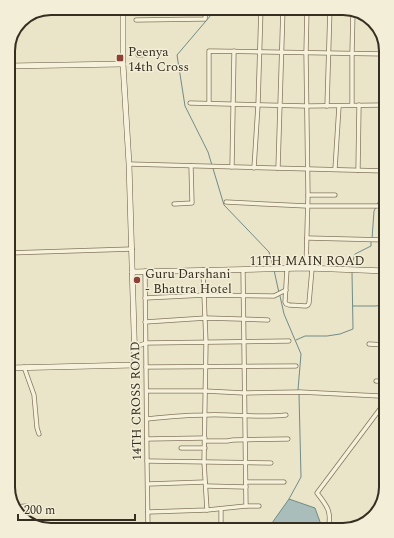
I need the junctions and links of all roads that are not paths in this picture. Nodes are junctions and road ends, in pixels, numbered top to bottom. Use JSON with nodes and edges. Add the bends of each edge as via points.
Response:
{"nodes":[{"id":1,"x":123,"y":15,"type":"edge"},
{"id":2,"x":205,"y":15,"type":"edge"},
{"id":3,"x":261,"y":15,"type":"edge"},
{"id":4,"x":283,"y":15,"type":"edge"},
{"id":5,"x":307,"y":15,"type":"edge"},
{"id":6,"x":330,"y":15,"type":"edge"},
{"id":7,"x":352,"y":16,"type":"edge"},
{"id":8,"x":136,"y":20,"type":"dead end"},
{"id":9,"x":234,"y":51,"type":"junction"},
{"id":10,"x":259,"y":52,"type":"junction"},
{"id":11,"x":281,"y":52,"type":"junction"},
{"id":12,"x":306,"y":53,"type":"junction"},
{"id":13,"x":328,"y":53,"type":"junction"},
{"id":14,"x":157,"y":54,"type":"dead end"},
{"id":15,"x":352,"y":54,"type":"junction"},
{"id":16,"x":379,"y":54,"type":"edge"},
{"id":17,"x":138,"y":55,"type":"dead end"},
{"id":18,"x":123,"y":64,"type":"junction"},
{"id":19,"x":15,"y":66,"type":"edge"},
{"id":20,"x":190,"y":103,"type":"dead end"},
{"id":21,"x":209,"y":103,"type":"junction"},
{"id":22,"x":233,"y":104,"type":"junction"},
{"id":23,"x":258,"y":105,"type":"junction"},
{"id":24,"x":280,"y":105,"type":"junction"},
{"id":25,"x":352,"y":105,"type":"junction"},
{"id":26,"x":359,"y":105,"type":"junction"},
{"id":27,"x":379,"y":105,"type":"edge"},
{"id":28,"x":307,"y":106,"type":"junction"},
{"id":29,"x":327,"y":106,"type":"junction"},
{"id":30,"x":339,"y":106,"type":"junction"},
{"id":31,"x":129,"y":164,"type":"junction"},
{"id":32,"x":191,"y":166,"type":"junction"},
{"id":33,"x":232,"y":167,"type":"junction"},
{"id":34,"x":254,"y":168,"type":"junction"},
{"id":35,"x":278,"y":168,"type":"junction"},
{"id":36,"x":308,"y":169,"type":"junction"},
{"id":37,"x":335,"y":169,"type":"junction"},
{"id":38,"x":358,"y":170,"type":"junction"},
{"id":39,"x":379,"y":171,"type":"edge"},
{"id":40,"x":308,"y":195,"type":"junction"},
{"id":41,"x":335,"y":195,"type":"dead end"},
{"id":42,"x":226,"y":202,"type":"dead end"},
{"id":43,"x":174,"y":204,"type":"dead end"},
{"id":44,"x":307,"y":206,"type":"junction"},
{"id":45,"x":379,"y":206,"type":"edge"},
{"id":46,"x":307,"y":238,"type":"junction"},
{"id":47,"x":379,"y":240,"type":"edge"},
{"id":48,"x":132,"y":249,"type":"junction"},
{"id":49,"x":15,"y":253,"type":"edge"},
{"id":50,"x":306,"y":268,"type":"junction"},
{"id":51,"x":287,"y":269,"type":"junction"},
{"id":52,"x":312,"y":269,"type":"junction"},
{"id":53,"x":203,"y":270,"type":"junction"},
{"id":54,"x":243,"y":270,"type":"junction"},
{"id":55,"x":145,"y":271,"type":"junction"},
{"id":56,"x":379,"y":271,"type":"edge"},
{"id":57,"x":132,"y":272,"type":"junction"},
{"id":58,"x":286,"y":290,"type":"junction"},
{"id":59,"x":205,"y":295,"type":"junction"},
{"id":60,"x":243,"y":295,"type":"junction"},
{"id":61,"x":145,"y":298,"type":"junction"},
{"id":62,"x":206,"y":318,"type":"junction"},
{"id":63,"x":243,"y":319,"type":"junction"},
{"id":64,"x":268,"y":320,"type":"dead end"},
{"id":65,"x":146,"y":322,"type":"junction"},
{"id":66,"x":243,"y":342,"type":"junction"},
{"id":67,"x":290,"y":342,"type":"dead end"},
{"id":68,"x":146,"y":343,"type":"junction"},
{"id":69,"x":206,"y":343,"type":"junction"},
{"id":70,"x":369,"y":344,"type":"dead end"},
{"id":71,"x":379,"y":345,"type":"edge"},
{"id":72,"x":134,"y":347,"type":"junction"},
{"id":73,"x":205,"y":366,"type":"junction"},
{"id":74,"x":244,"y":366,"type":"junction"},
{"id":75,"x":296,"y":366,"type":"dead end"},
{"id":76,"x":24,"y":367,"type":"junction"},
{"id":77,"x":146,"y":367,"type":"junction"},
{"id":78,"x":15,"y":368,"type":"edge"},
{"id":79,"x":376,"y":381,"type":"dead end"},
{"id":80,"x":379,"y":381,"type":"edge"},
{"id":81,"x":146,"y":390,"type":"junction"},
{"id":82,"x":205,"y":391,"type":"junction"},
{"id":83,"x":244,"y":393,"type":"junction"},
{"id":84,"x":379,"y":396,"type":"edge"},
{"id":85,"x":379,"y":410,"type":"edge"},
{"id":86,"x":205,"y":415,"type":"junction"},
{"id":87,"x":286,"y":415,"type":"dead end"},
{"id":88,"x":245,"y":416,"type":"junction"},
{"id":89,"x":147,"y":419,"type":"junction"},
{"id":90,"x":39,"y":434,"type":"dead end"},
{"id":91,"x":147,"y":439,"type":"junction"},
{"id":92,"x":205,"y":439,"type":"junction"},
{"id":93,"x":288,"y":439,"type":"dead end"},
{"id":94,"x":245,"y":440,"type":"junction"},
{"id":95,"x":181,"y":448,"type":"dead end"},
{"id":96,"x":205,"y":448,"type":"junction"},
{"id":97,"x":147,"y":461,"type":"junction"},
{"id":98,"x":204,"y":462,"type":"junction"},
{"id":99,"x":245,"y":463,"type":"junction"},
{"id":100,"x":271,"y":463,"type":"dead end"},
{"id":101,"x":284,"y":482,"type":"dead end"},
{"id":102,"x":148,"y":484,"type":"junction"},
{"id":103,"x":205,"y":484,"type":"junction"},
{"id":104,"x":246,"y":484,"type":"junction"},
{"id":105,"x":21,"y":506,"type":"edge"},
{"id":106,"x":26,"y":506,"type":"dead end"},
{"id":107,"x":246,"y":506,"type":"junction"},
{"id":108,"x":259,"y":506,"type":"dead end"},
{"id":109,"x":221,"y":509,"type":"junction"},
{"id":110,"x":207,"y":510,"type":"junction"},
{"id":111,"x":148,"y":512,"type":"junction"},
{"id":112,"x":148,"y":523,"type":"edge"},
{"id":113,"x":221,"y":523,"type":"edge"},
{"id":114,"x":329,"y":523,"type":"edge"}],
"edges":[{"from":1,"to":18,"type":"street"},
{"from":2,"to":8,"type":"street","via":[[205,19]]},
{"from":3,"to":10,"type":"street"},
{"from":4,"to":11,"type":"street"},
{"from":5,"to":12,"type":"street"},
{"from":6,"to":13,"type":"street"},
{"from":7,"to":15,"type":"street"},
{"from":9,"to":10,"type":"street"},
{"from":9,"to":21,"type":"street","via":[[209,51]]},
{"from":9,"to":22,"type":"street"},
{"from":10,"to":11,"type":"street"},
{"from":10,"to":23,"type":"street"},
{"from":11,"to":12,"type":"street"},
{"from":11,"to":24,"type":"street"},
{"from":12,"to":13,"type":"street"},
{"from":12,"to":28,"type":"street"},
{"from":13,"to":15,"type":"street"},
{"from":13,"to":29,"type":"street"},
{"from":14,"to":17,"type":"street"},
{"from":15,"to":16,"type":"street"},
{"from":15,"to":25,"type":"street"},
{"from":18,"to":19,"type":"street"},
{"from":18,"to":31,"type":"street"},
{"from":20,"to":21,"type":"street"},
{"from":21,"to":22,"type":"street"},
{"from":22,"to":23,"type":"street"},
{"from":22,"to":33,"type":"street"},
{"from":23,"to":24,"type":"street"},
{"from":23,"to":34,"type":"street"},
{"from":24,"to":28,"type":"street"},
{"from":24,"to":35,"type":"street"},
{"from":25,"to":26,"type":"street"},
{"from":25,"to":30,"type":"street"},
{"from":26,"to":27,"type":"street"},
{"from":26,"to":38,"type":"street"},
{"from":28,"to":29,"type":"street"},
{"from":28,"to":36,"type":"street"},
{"from":29,"to":30,"type":"street"},
{"from":30,"to":37,"type":"street"},
{"from":31,"to":32,"type":"street"},
{"from":31,"to":48,"type":"street"},
{"from":32,"to":33,"type":"street"},
{"from":32,"to":43,"type":"street","via":[[192,203]]},
{"from":33,"to":34,"type":"street"},
{"from":34,"to":35,"type":"street"},
{"from":35,"to":36,"type":"street"},
{"from":36,"to":37,"type":"street"},
{"from":36,"to":40,"type":"street"},
{"from":37,"to":38,"type":"street"},
{"from":38,"to":39,"type":"street"},
{"from":40,"to":41,"type":"street"},
{"from":40,"to":44,"type":"street"},
{"from":42,"to":44,"type":"street"},
{"from":44,"to":45,"type":"street"},
{"from":44,"to":46,"type":"street"},
{"from":46,"to":47,"type":"street"},
{"from":46,"to":50,"type":"street"},
{"from":48,"to":49,"type":"street"},
{"from":48,"to":57,"type":"street"},
{"from":50,"to":51,"type":"street","name":"11TH MAIN ROAD"},
{"from":50,"to":52,"type":"street","name":"11TH MAIN ROAD"},
{"from":51,"to":54,"type":"street","name":"11TH MAIN ROAD"},
{"from":51,"to":58,"type":"street"},
{"from":52,"to":56,"type":"street","name":"11TH MAIN ROAD"},
{"from":52,"to":58,"type":"street","via":[[308,305],[286,304]]},
{"from":53,"to":54,"type":"street","name":"11TH MAIN ROAD"},
{"from":53,"to":55,"type":"street","name":"11TH MAIN ROAD"},
{"from":53,"to":59,"type":"street"},
{"from":54,"to":60,"type":"street"},
{"from":55,"to":57,"type":"street","name":"11TH MAIN ROAD"},
{"from":55,"to":61,"type":"street","name":"14TH CROSS ROAD"},
{"from":57,"to":72,"type":"street"},
{"from":58,"to":60,"type":"street","via":[[274,296]]},
{"from":59,"to":60,"type":"street"},
{"from":59,"to":61,"type":"street"},
{"from":59,"to":62,"type":"street"},
{"from":60,"to":63,"type":"street"},
{"from":61,"to":65,"type":"street","name":"14TH CROSS ROAD"},
{"from":62,"to":63,"type":"street"},
{"from":62,"to":65,"type":"street"},
{"from":62,"to":69,"type":"street"},
{"from":63,"to":64,"type":"street"},
{"from":63,"to":66,"type":"street"},
{"from":65,"to":68,"type":"street","name":"14TH CROSS ROAD"},
{"from":66,"to":67,"type":"street"},
{"from":66,"to":69,"type":"street"},
{"from":66,"to":74,"type":"street"},
{"from":68,"to":69,"type":"street"},
{"from":68,"to":72,"type":"street"},
{"from":68,"to":77,"type":"street","name":"14TH CROSS ROAD"},
{"from":69,"to":73,"type":"street"},
{"from":70,"to":71,"type":"street"},
{"from":72,"to":76,"type":"street","via":[[135,365]]},
{"from":73,"to":74,"type":"street"},
{"from":73,"to":77,"type":"street"},
{"from":73,"to":82,"type":"street"},
{"from":74,"to":75,"type":"street"},
{"from":74,"to":83,"type":"street"},
{"from":76,"to":78,"type":"street"},
{"from":76,"to":90,"type":"street","via":[[34,395]]},
{"from":77,"to":81,"type":"street","name":"14TH CROSS ROAD"},
{"from":79,"to":80,"type":"street"},
{"from":81,"to":82,"type":"street"},
{"from":81,"to":89,"type":"street","name":"14TH CROSS ROAD"},
{"from":82,"to":83,"type":"street"},
{"from":82,"to":86,"type":"street"},
{"from":83,"to":84,"type":"street","via":[[300,392]]},
{"from":83,"to":88,"type":"street"},
{"from":85,"to":114,"type":"street","via":[[317,493],[327,506]]},
{"from":86,"to":88,"type":"street"},
{"from":86,"to":89,"type":"street"},
{"from":86,"to":92,"type":"street"},
{"from":87,"to":88,"type":"street"},
{"from":88,"to":94,"type":"street"},
{"from":89,"to":91,"type":"street","name":"14TH CROSS ROAD"},
{"from":91,"to":92,"type":"street"},
{"from":91,"to":97,"type":"street","name":"14TH CROSS ROAD"},
{"from":92,"to":94,"type":"street"},
{"from":92,"to":96,"type":"street"},
{"from":93,"to":94,"type":"street"},
{"from":94,"to":99,"type":"street"},
{"from":95,"to":96,"type":"street"},
{"from":96,"to":98,"type":"street"},
{"from":97,"to":98,"type":"street"},
{"from":97,"to":102,"type":"street","name":"14TH CROSS ROAD"},
{"from":98,"to":99,"type":"street"},
{"from":98,"to":103,"type":"street"},
{"from":99,"to":100,"type":"street"},
{"from":99,"to":104,"type":"street"},
{"from":101,"to":104,"type":"street"},
{"from":102,"to":103,"type":"street"},
{"from":102,"to":111,"type":"street","name":"14TH CROSS ROAD"},
{"from":103,"to":104,"type":"street"},
{"from":103,"to":110,"type":"street"},
{"from":104,"to":107,"type":"street"},
{"from":105,"to":106,"type":"street"},
{"from":107,"to":108,"type":"street"},
{"from":107,"to":109,"type":"street"},
{"from":109,"to":110,"type":"street"},
{"from":109,"to":113,"type":"street"},
{"from":110,"to":111,"type":"street"},
{"from":111,"to":112,"type":"street","name":"14TH CROSS ROAD"}]}
